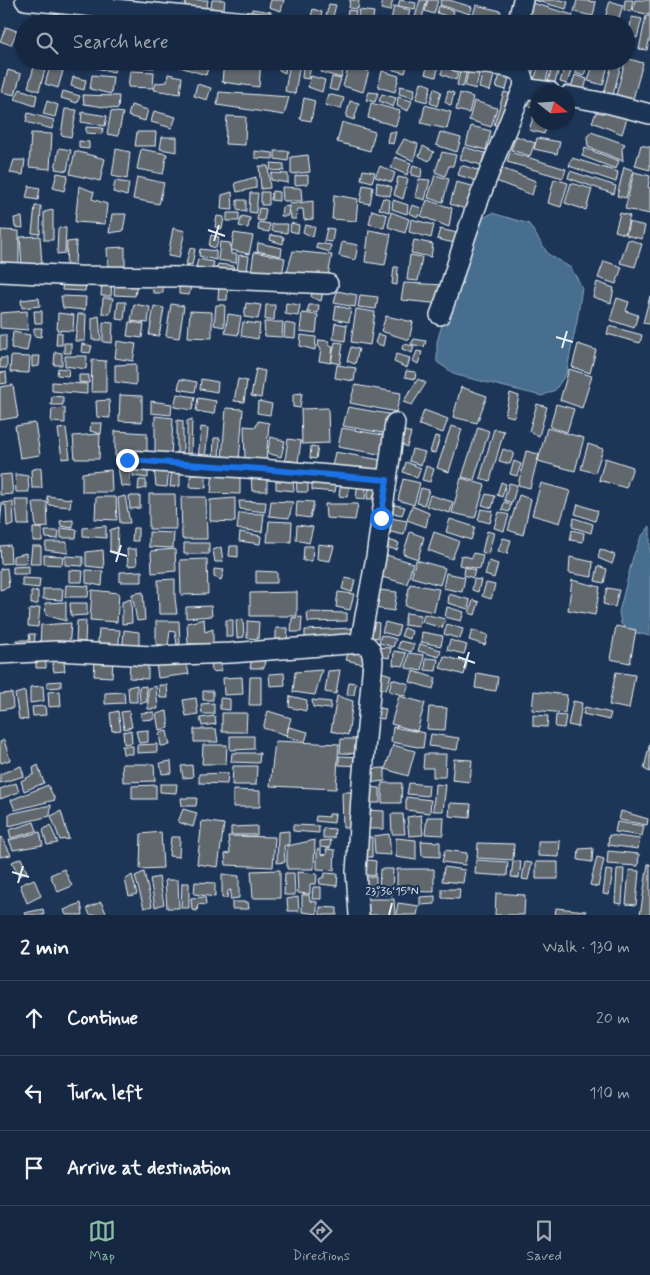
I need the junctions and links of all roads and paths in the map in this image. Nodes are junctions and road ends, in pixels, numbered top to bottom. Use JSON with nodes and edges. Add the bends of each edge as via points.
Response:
{"nodes":[{"id":1,"x":25,"y":0,"type":"edge"},
{"id":2,"x":522,"y":0,"type":"edge"},
{"id":3,"x":176,"y":15,"type":"edge"},
{"id":4,"x":519,"y":15,"type":"edge"},
{"id":5,"x":516,"y":70,"type":"edge"},
{"id":6,"x":523,"y":88,"type":"junction"},
{"id":7,"x":530,"y":89,"type":"edge"},
{"id":8,"x":575,"y":97,"type":"edge"},
{"id":9,"x":650,"y":114,"type":"edge"},
{"id":10,"x":0,"y":272,"type":"edge"},
{"id":11,"x":328,"y":284,"type":"dead end"},
{"id":12,"x":440,"y":315,"type":"dead end"},
{"id":13,"x":395,"y":423,"type":"dead end"},
{"id":14,"x":127,"y":460,"type":"dead end"},
{"id":15,"x":387,"y":480,"type":"junction"},
{"id":16,"x":360,"y":642,"type":"junction"},
{"id":17,"x":0,"y":654,"type":"edge"},
{"id":18,"x":359,"y":915,"type":"edge"}],
"edges":[{"from":1,"to":3,"type":"street"},
{"from":2,"to":4,"type":"street"},
{"from":5,"to":6,"type":"street","via":[[523,78]]},
{"from":6,"to":7,"type":"street"},
{"from":6,"to":12,"type":"street","via":[[470,222]]},
{"from":8,"to":9,"type":"street"},
{"from":10,"to":11,"type":"street"},
{"from":13,"to":15,"type":"street"},
{"from":14,"to":15,"type":"street"},
{"from":15,"to":16,"type":"street"},
{"from":16,"to":17,"type":"street","via":[[153,656],[56,652]]},
{"from":16,"to":18,"type":"street","via":[[371,650],[373,661],[356,872]]}]}
